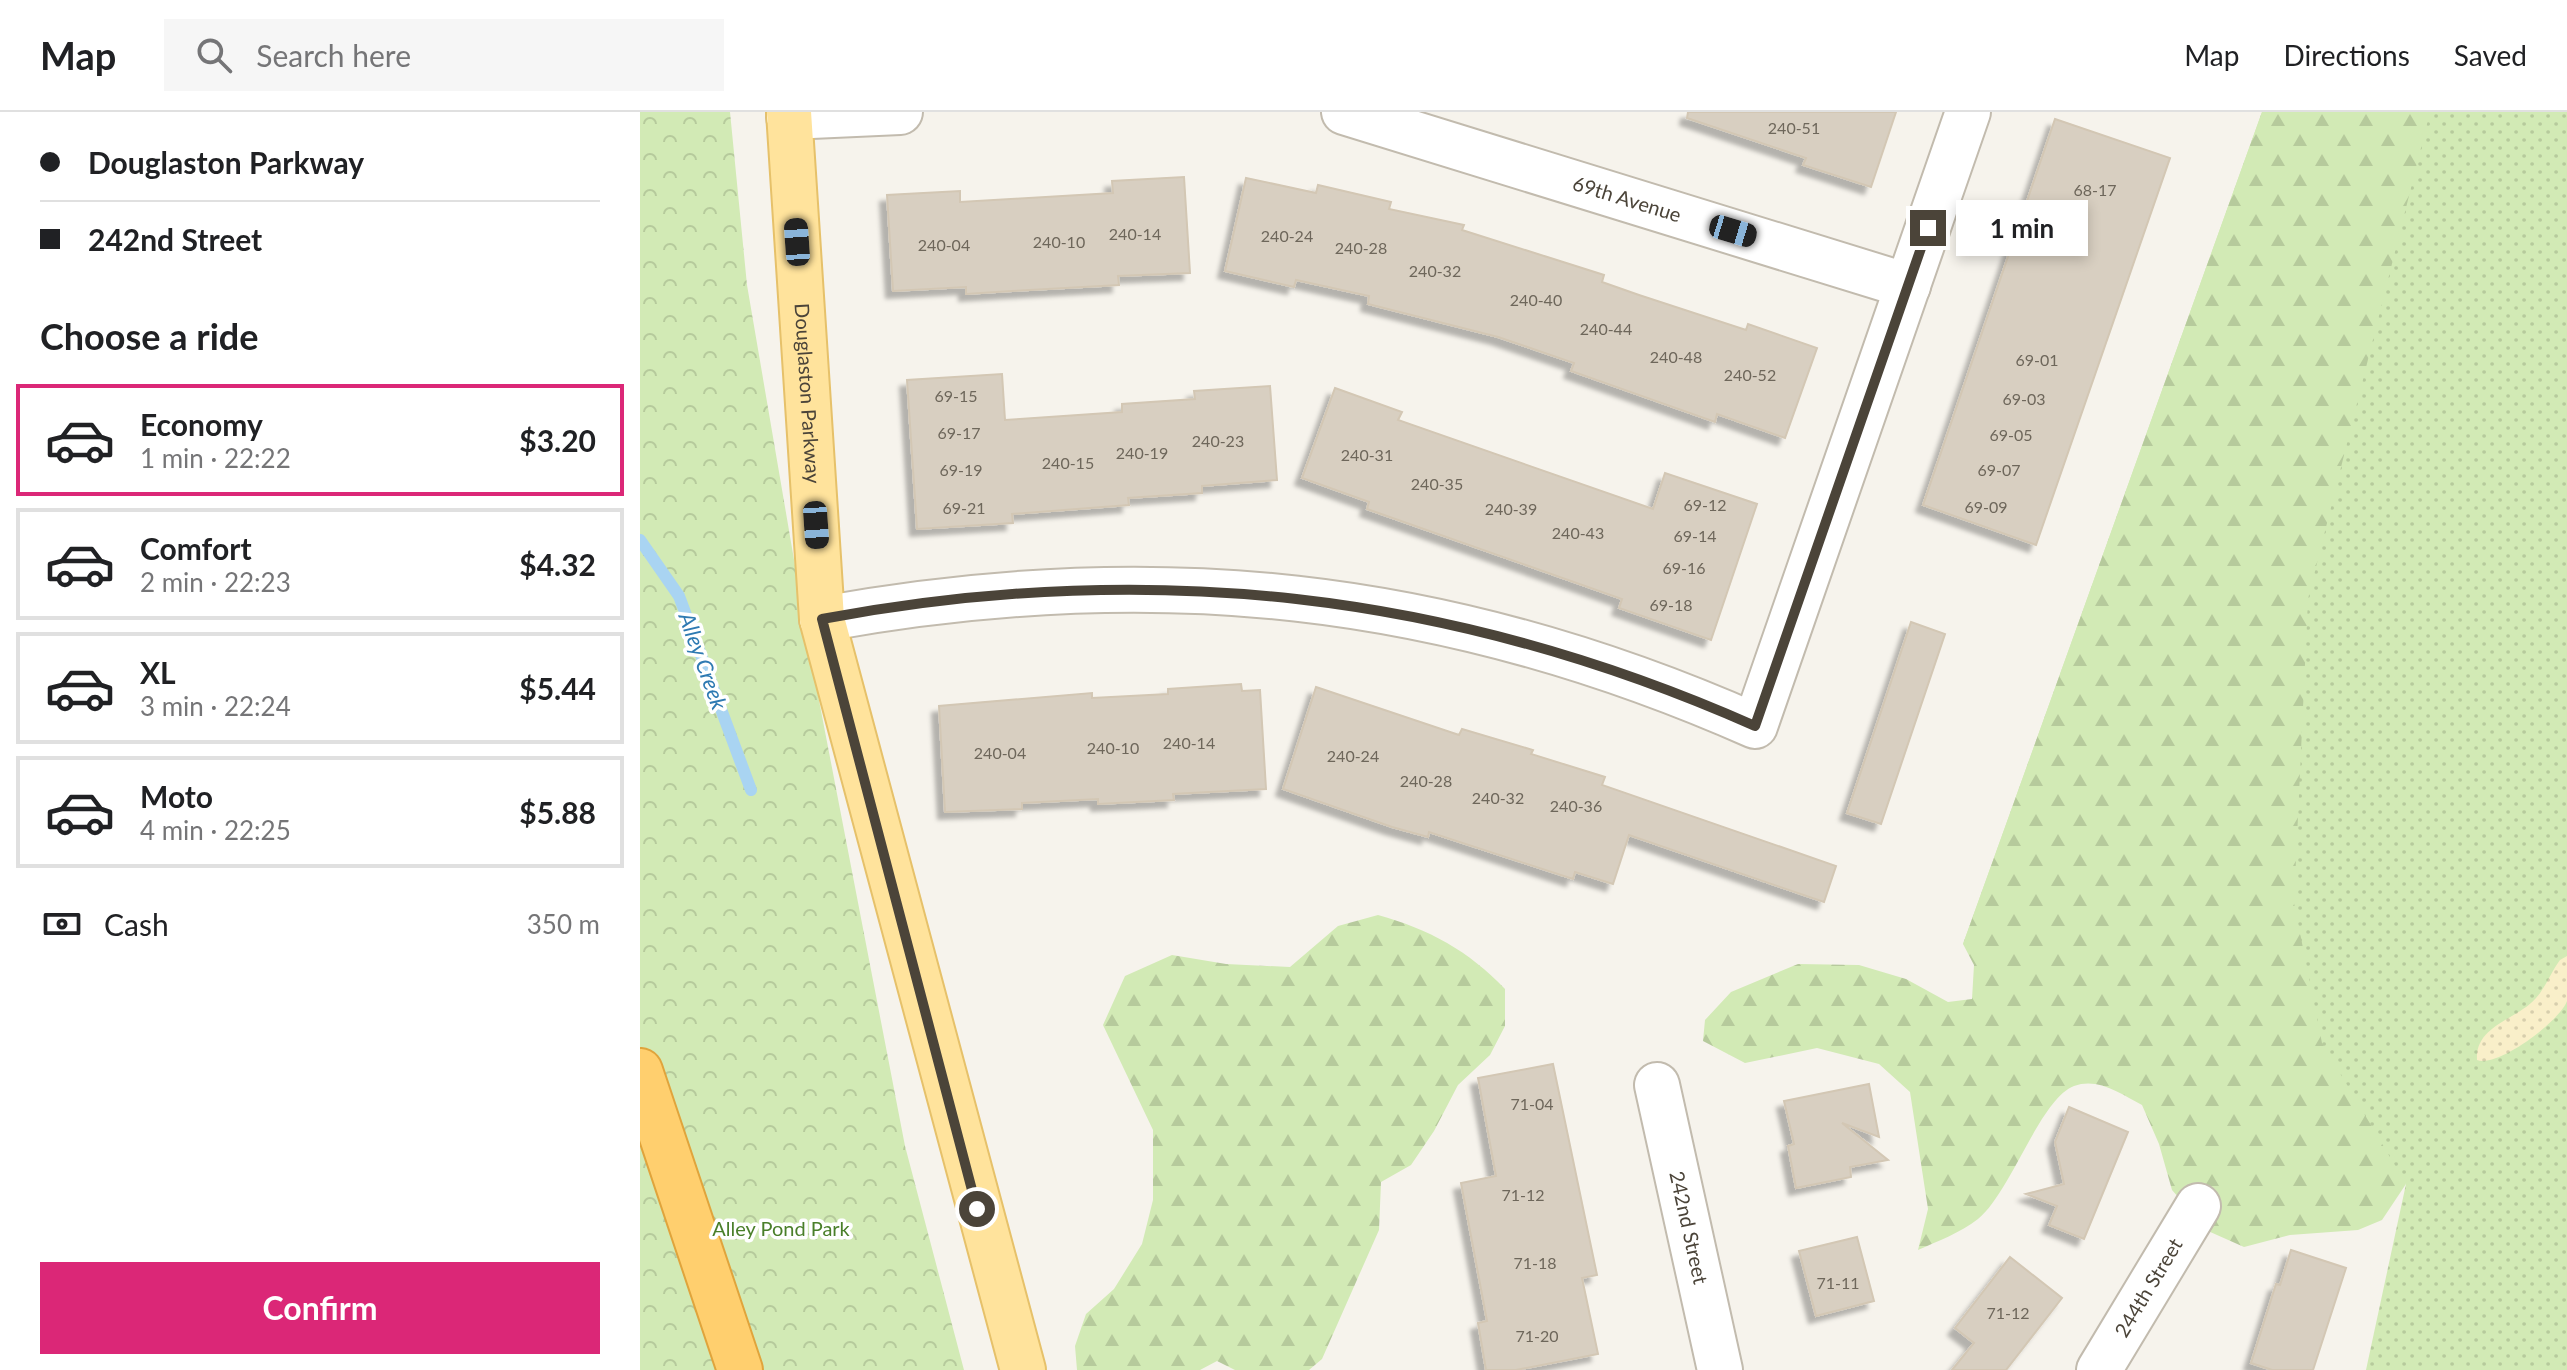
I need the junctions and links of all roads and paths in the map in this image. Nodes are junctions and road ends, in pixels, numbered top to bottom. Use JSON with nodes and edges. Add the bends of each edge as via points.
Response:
{"nodes":[{"id":1,"x":900,"y":112,"type":"edge"},
{"id":2,"x":1344,"y":112,"type":"edge"},
{"id":3,"x":1968,"y":112,"type":"edge"},
{"id":4,"x":789,"y":114,"type":"edge"},
{"id":5,"x":1908,"y":286,"type":"junction"},
{"id":6,"x":822,"y":619,"type":"junction"},
{"id":7,"x":640,"y":1071,"type":"edge"},
{"id":8,"x":1657,"y":1085,"type":"dead end"},
{"id":9,"x":2198,"y":1206,"type":"dead end"},
{"id":10,"x":740,"y":1370,"type":"edge"},
{"id":11,"x":1023,"y":1370,"type":"edge"},
{"id":12,"x":1720,"y":1370,"type":"edge"},
{"id":13,"x":2099,"y":1370,"type":"edge"}],
"edges":[{"from":1,"to":4,"type":"street"},
{"from":2,"to":5,"type":"street","name":"69th Avenue"},
{"from":3,"to":5,"type":"street"},
{"from":4,"to":6,"type":"main road","name":"Douglaston Parkway"},
{"from":5,"to":6,"type":"street","via":[[1755,726],[1580,657],[1481,629],[1278,595],[1104,587],[890,606]]},
{"from":6,"to":11,"type":"main road","name":"Douglaston Parkway"},
{"from":7,"to":10,"type":"highway"},
{"from":8,"to":12,"type":"street","name":"242nd Street"},
{"from":9,"to":13,"type":"street","name":"244th Street"}]}
